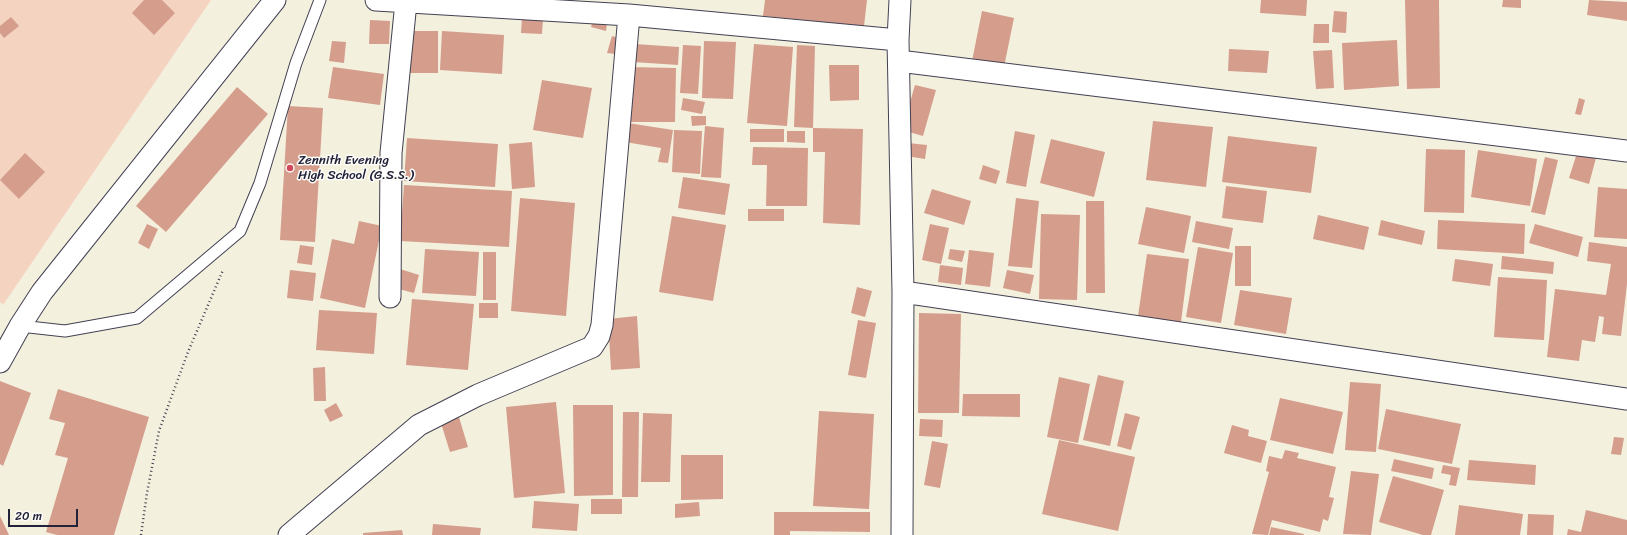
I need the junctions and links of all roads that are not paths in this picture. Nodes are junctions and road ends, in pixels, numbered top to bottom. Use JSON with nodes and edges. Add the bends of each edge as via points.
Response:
{"nodes":[{"id":1,"x":275,"y":0,"type":"edge"},
{"id":2,"x":320,"y":0,"type":"edge"},
{"id":3,"x":376,"y":0,"type":"edge"},
{"id":4,"x":900,"y":0,"type":"edge"},
{"id":5,"x":406,"y":2,"type":"junction"},
{"id":6,"x":629,"y":15,"type":"junction"},
{"id":7,"x":898,"y":40,"type":"junction"},
{"id":8,"x":899,"y":61,"type":"junction"},
{"id":9,"x":1627,"y":152,"type":"edge"},
{"id":10,"x":903,"y":292,"type":"junction"},
{"id":11,"x":390,"y":297,"type":"dead end"},
{"id":12,"x":20,"y":326,"type":"junction"},
{"id":13,"x":0,"y":362,"type":"edge"},
{"id":14,"x":1627,"y":398,"type":"edge"},
{"id":15,"x":288,"y":535,"type":"edge"},
{"id":16,"x":902,"y":535,"type":"edge"}],
"edges":[{"from":1,"to":12,"type":"street","via":[[47,286]]},
{"from":2,"to":12,"type":"lane","via":[[296,63],[260,183],[240,231],[137,318],[65,331]]},
{"from":3,"to":5,"type":"street"},
{"from":4,"to":7,"type":"street"},
{"from":5,"to":6,"type":"street"},
{"from":5,"to":11,"type":"street","via":[[390,153]]},
{"from":6,"to":7,"type":"street"},
{"from":6,"to":15,"type":"street","via":[[602,325],[592,347],[478,395],[419,425]]},
{"from":7,"to":8,"type":"street"},
{"from":8,"to":9,"type":"street"},
{"from":8,"to":10,"type":"street"},
{"from":10,"to":14,"type":"street"},
{"from":10,"to":16,"type":"street"},
{"from":12,"to":13,"type":"street"}]}
